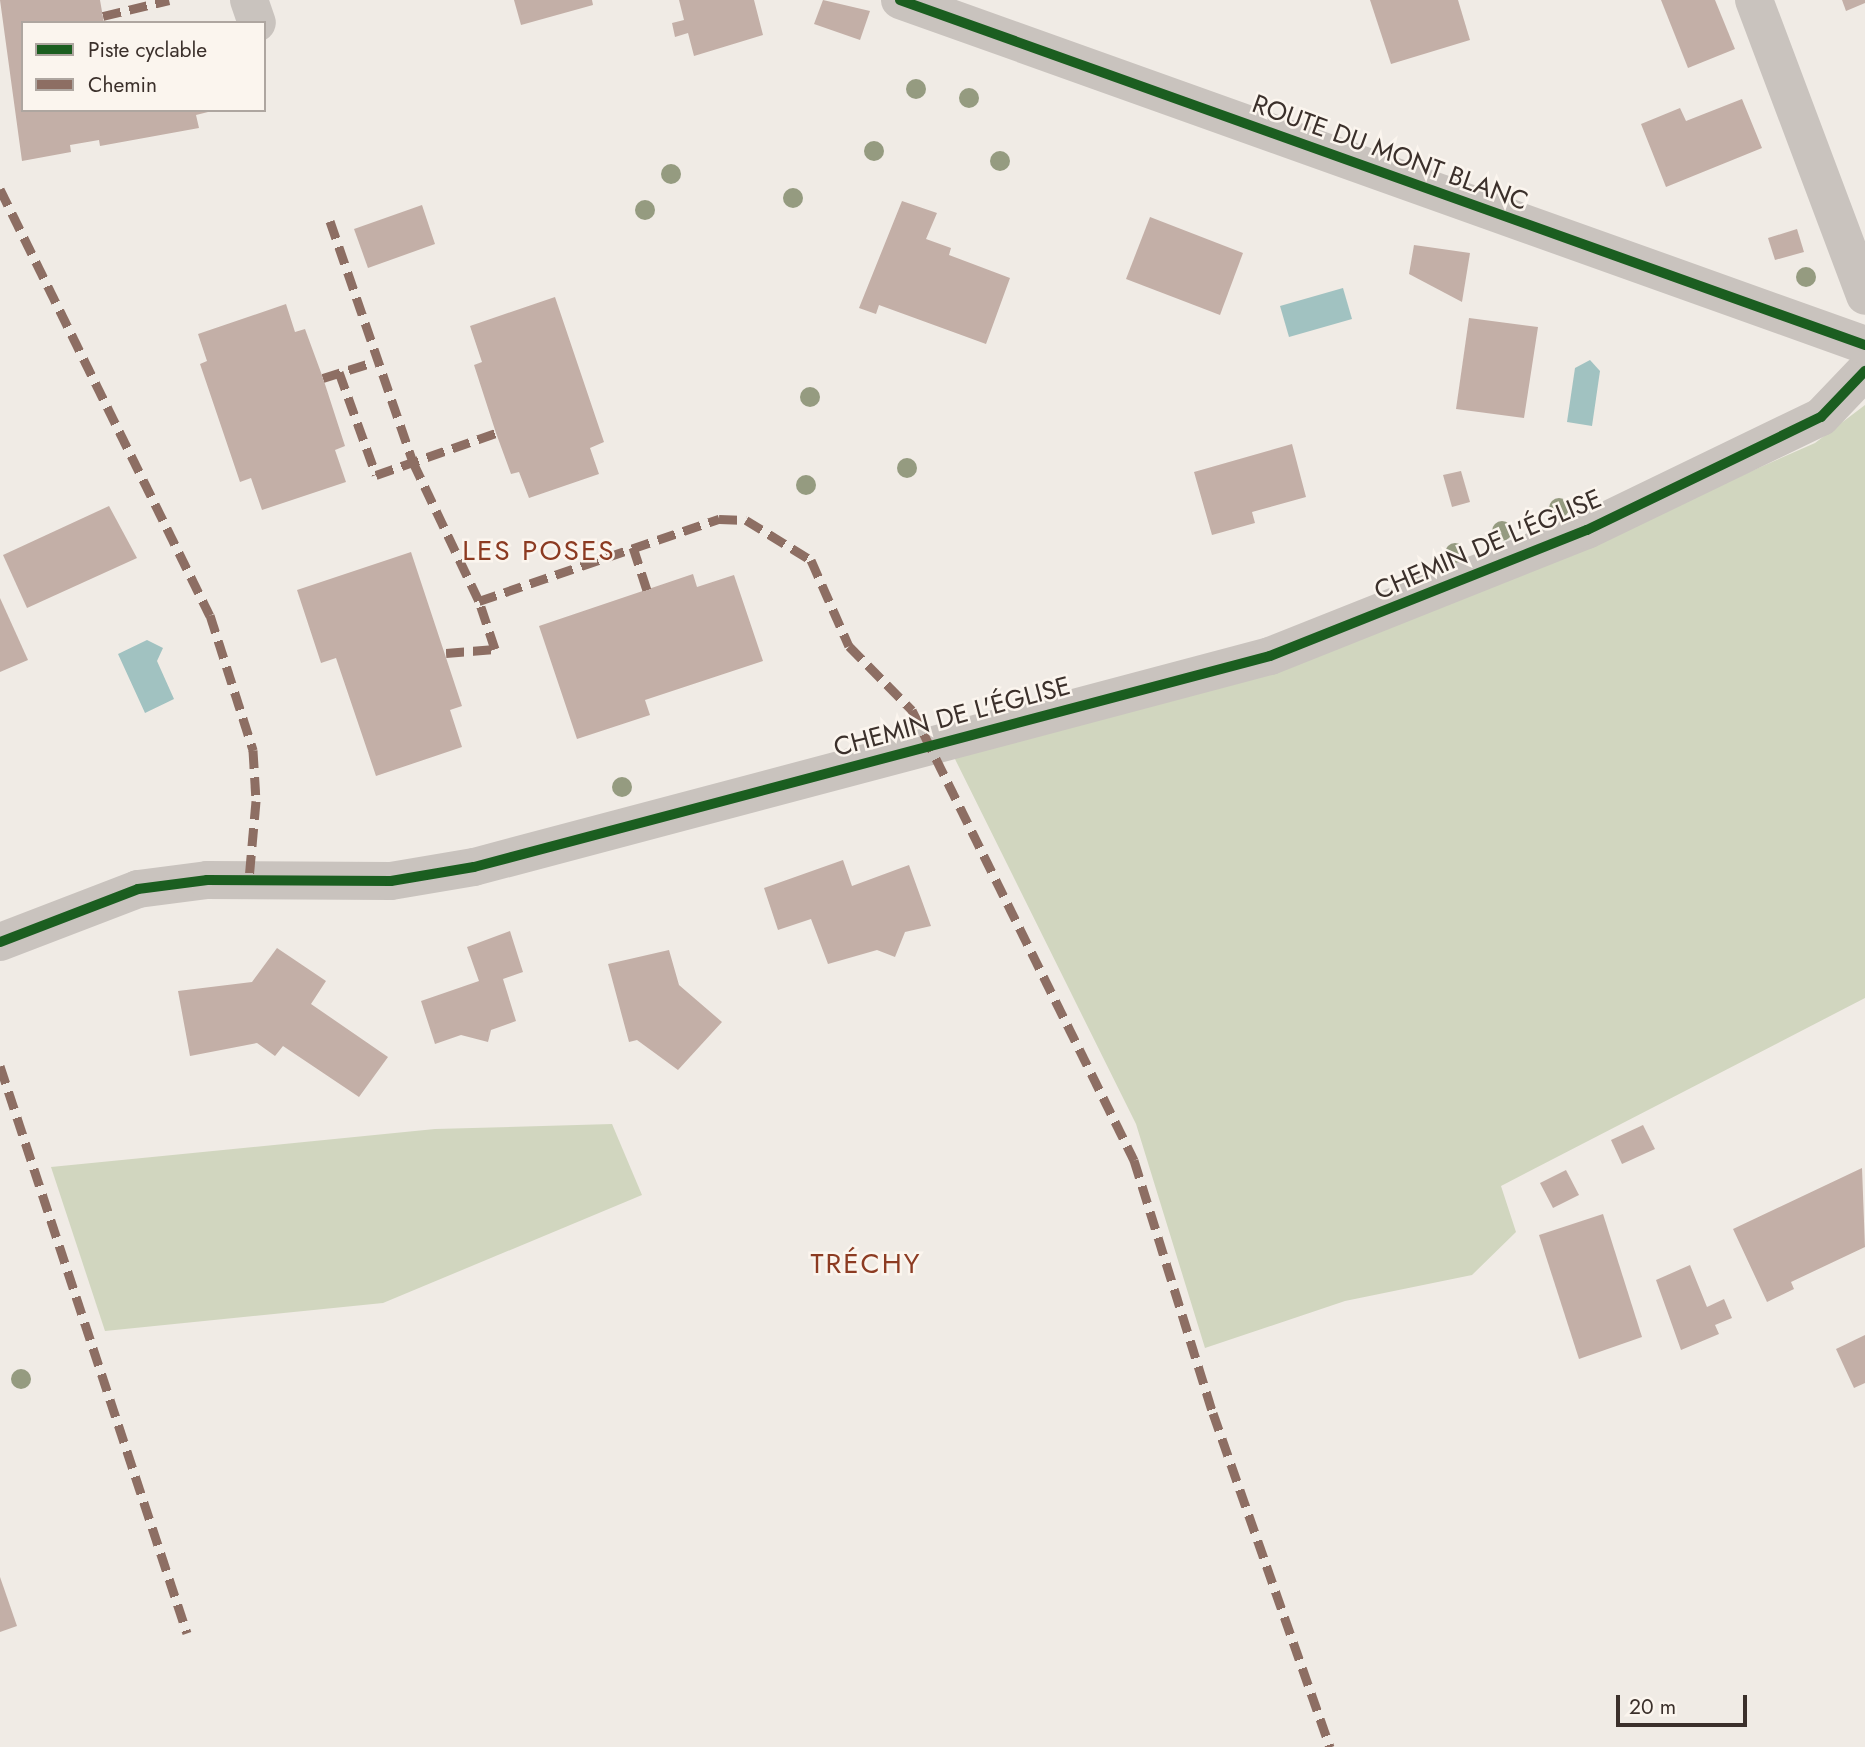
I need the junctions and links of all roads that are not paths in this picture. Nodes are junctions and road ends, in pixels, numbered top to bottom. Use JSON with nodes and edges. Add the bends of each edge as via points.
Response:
{"nodes":[{"id":1,"x":249,"y":0,"type":"edge"},
{"id":2,"x":900,"y":0,"type":"edge"},
{"id":3,"x":1754,"y":0,"type":"edge"},
{"id":4,"x":256,"y":21,"type":"edge"},
{"id":5,"x":1865,"y":296,"type":"edge"},
{"id":6,"x":1865,"y":345,"type":"edge"},
{"id":7,"x":1865,"y":371,"type":"edge"},
{"id":8,"x":0,"y":942,"type":"edge"}],
"edges":[{"from":1,"to":4,"type":"street"},
{"from":2,"to":6,"type":"street","name":"ROUTE DU MONT BLANC"},
{"from":3,"to":5,"type":"street"},
{"from":7,"to":8,"type":"street","name":"CHEMIN DE L'ÉGLISE","via":[[1821,417],[1587,530],[1270,656],[926,745],[734,802],[474,867],[391,881],[207,880],[138,889]]}]}
